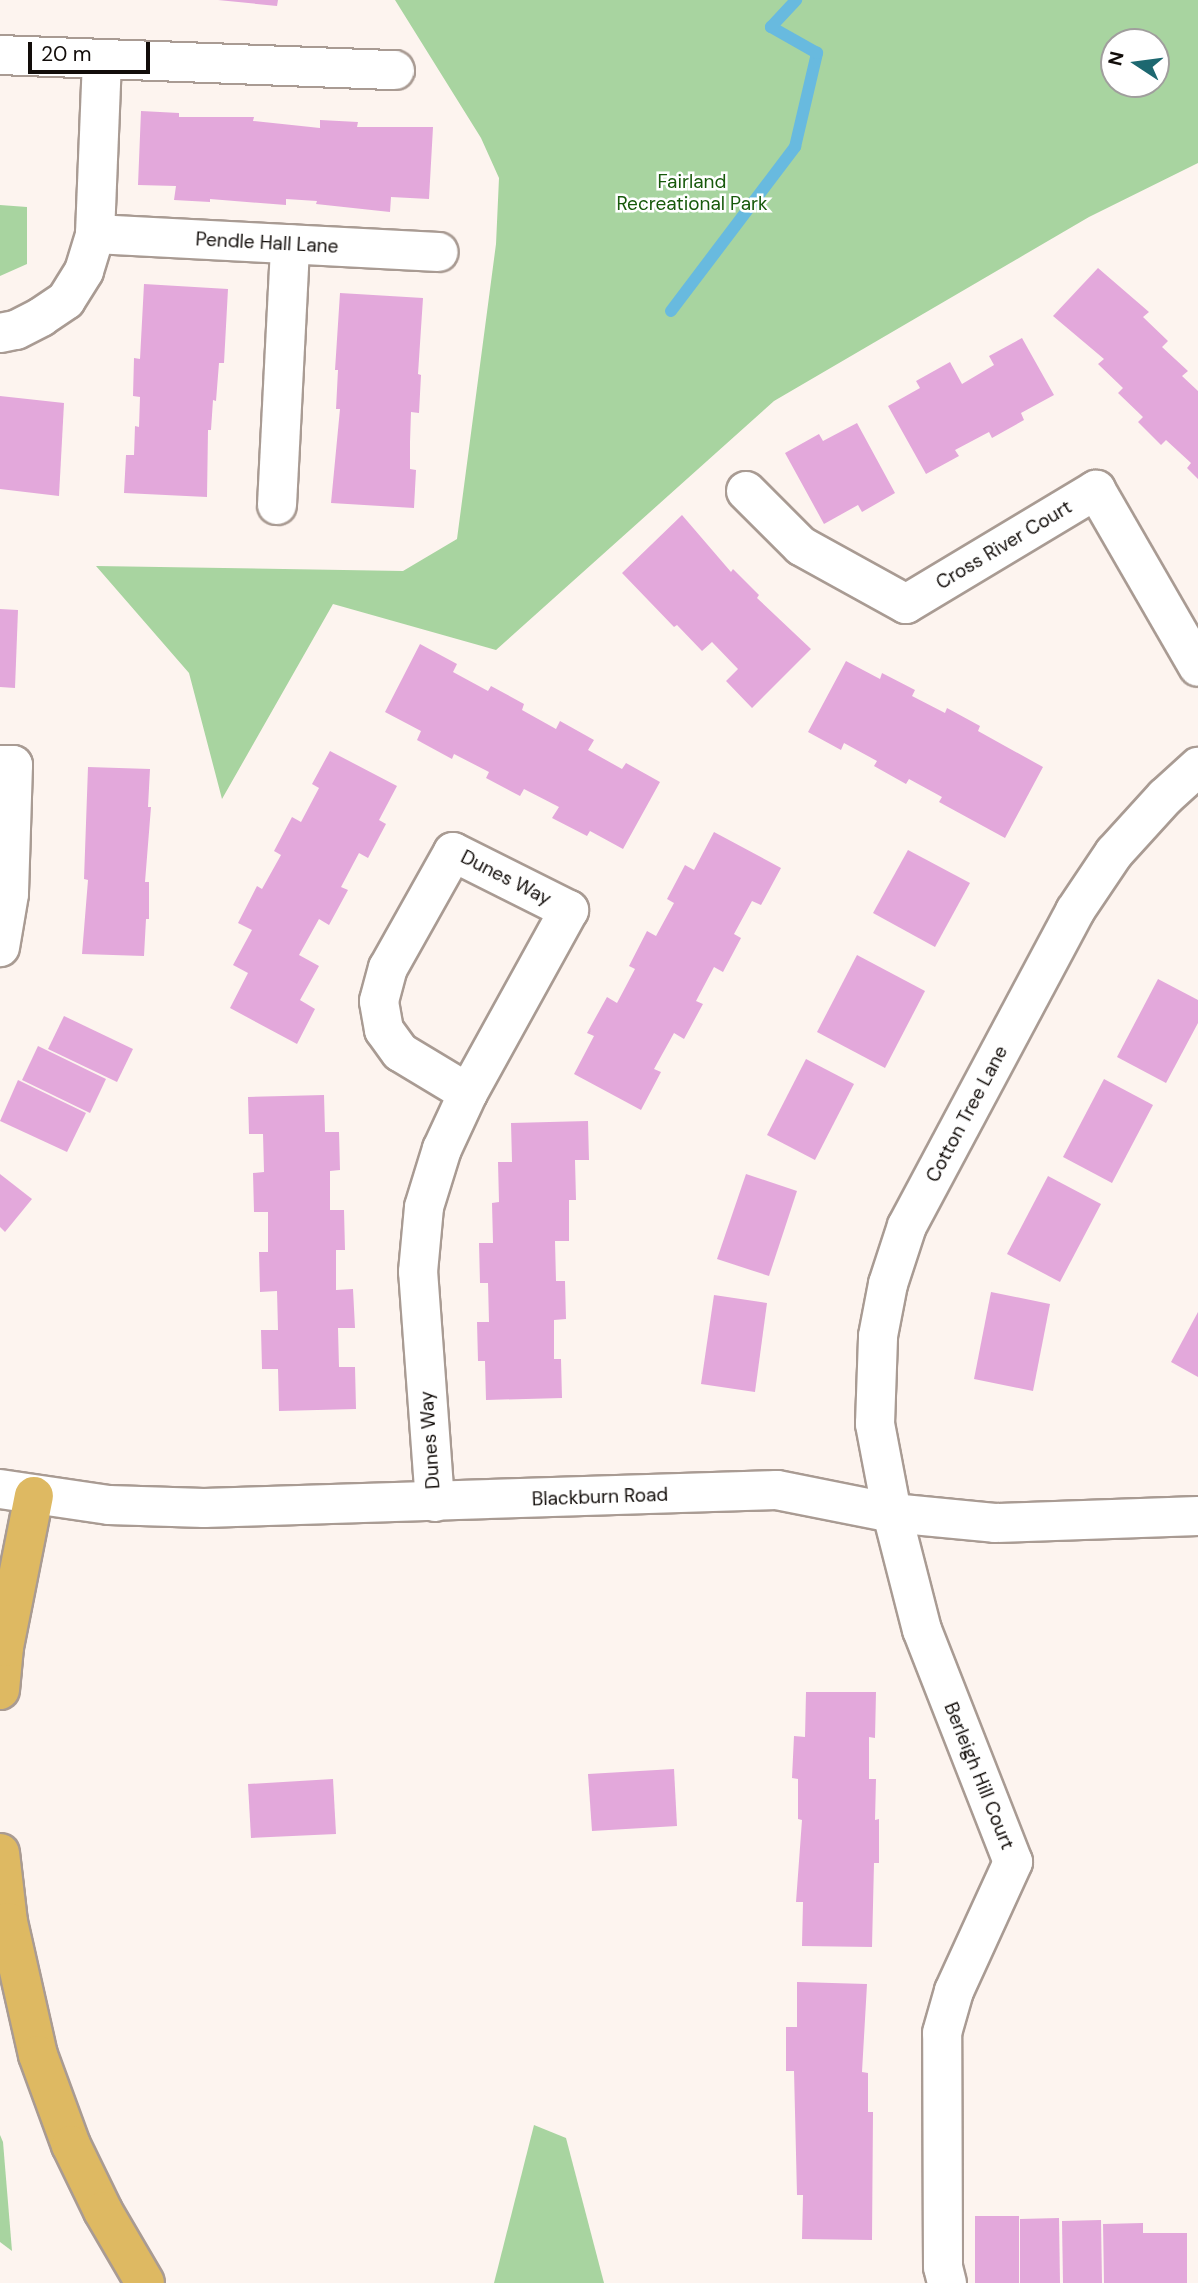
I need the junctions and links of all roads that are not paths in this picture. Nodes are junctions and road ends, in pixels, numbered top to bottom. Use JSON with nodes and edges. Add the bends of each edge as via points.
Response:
{"nodes":[{"id":1,"x":0,"y":55,"type":"edge"},
{"id":2,"x":102,"y":60,"type":"junction"},
{"id":3,"x":395,"y":71,"type":"dead end"},
{"id":4,"x":95,"y":234,"type":"junction"},
{"id":5,"x":290,"y":244,"type":"junction"},
{"id":6,"x":439,"y":252,"type":"dead end"},
{"id":7,"x":0,"y":333,"type":"edge"},
{"id":8,"x":747,"y":491,"type":"dead end"},
{"id":9,"x":277,"y":505,"type":"dead end"},
{"id":10,"x":1198,"y":667,"type":"edge"},
{"id":11,"x":0,"y":765,"type":"edge"},
{"id":12,"x":1198,"y":767,"type":"edge"},
{"id":13,"x":0,"y":947,"type":"edge"},
{"id":14,"x":468,"y":1093,"type":"junction"},
{"id":15,"x":17,"y":1492,"type":"edge"},
{"id":16,"x":435,"y":1502,"type":"junction"},
{"id":17,"x":892,"y":1513,"type":"junction"},
{"id":18,"x":1198,"y":1516,"type":"edge"},
{"id":19,"x":0,"y":1689,"type":"edge"},
{"id":20,"x":0,"y":1853,"type":"edge"},
{"id":21,"x":145,"y":2283,"type":"edge"},
{"id":22,"x":947,"y":2283,"type":"edge"}],
"edges":[{"from":1,"to":2,"type":"street"},
{"from":2,"to":3,"type":"street"},
{"from":2,"to":4,"type":"street"},
{"from":4,"to":5,"type":"street","name":"Pendle Hall Lane"},
{"from":4,"to":7,"type":"street","via":[[84,271],[66,300],[24,326]]},
{"from":5,"to":6,"type":"street","name":"Pendle Hall Lane"},
{"from":5,"to":9,"type":"street"},
{"from":8,"to":10,"type":"street","name":"Cross River Court","via":[[801,546],[906,604],[1096,490]]},
{"from":11,"to":13,"type":"street","via":[[13,765],[9,894]]},
{"from":12,"to":17,"type":"street","name":"Cotton Tree Lane","via":[[1114,853],[1075,911],[907,1226],[888,1284],[878,1336],[875,1424]]},
{"from":14,"to":14,"type":"street","name":"Dunes Way","via":[[400,1052],[384,1030],[379,1001],[388,968],[453,852],[569,910]]},
{"from":14,"to":16,"type":"street","name":"Dunes Way","via":[[442,1149],[424,1207],[418,1272]]},
{"from":15,"to":16,"type":"street","name":"Blackburn Road","via":[[109,1506]]},
{"from":15,"to":19,"type":"highway"},
{"from":16,"to":17,"type":"street","name":"Blackburn Road","via":[[777,1490]]},
{"from":17,"to":18,"type":"street","name":"Blackburn Road","via":[[995,1523]]},
{"from":17,"to":22,"type":"street","name":"Berleigh Hill Court","via":[[922,1630],[1013,1862],[954,1991],[942,2033],[943,2267]]},
{"from":20,"to":21,"type":"highway","via":[[8,1922],[37,2055],[71,2145]]}]}
